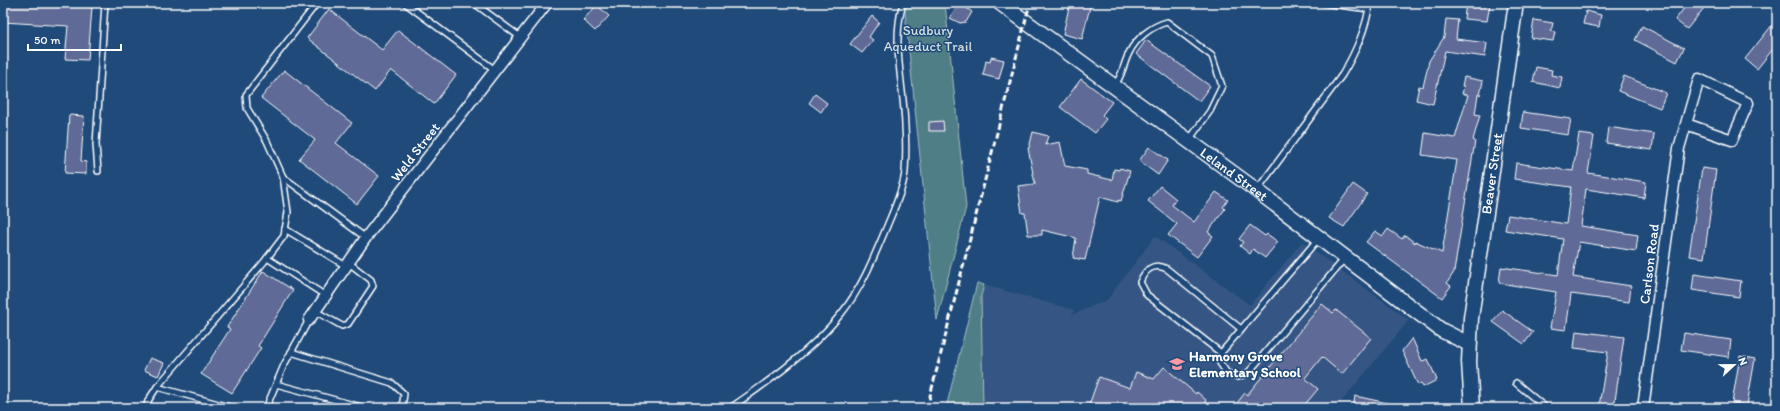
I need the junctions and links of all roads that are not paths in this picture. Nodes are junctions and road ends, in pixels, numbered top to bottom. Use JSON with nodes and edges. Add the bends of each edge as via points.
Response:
{"nodes":[{"id":1,"x":105,"y":3,"type":"edge"},
{"id":2,"x":317,"y":3,"type":"edge"},
{"id":3,"x":405,"y":3,"type":"edge"},
{"id":4,"x":474,"y":3,"type":"edge"},
{"id":5,"x":546,"y":3,"type":"edge"},
{"id":6,"x":904,"y":3,"type":"edge"},
{"id":7,"x":1000,"y":3,"type":"edge"},
{"id":8,"x":1323,"y":3,"type":"edge"},
{"id":9,"x":1516,"y":3,"type":"edge"},
{"id":10,"x":1370,"y":6,"type":"edge"},
{"id":11,"x":520,"y":37,"type":"junction"},
{"id":12,"x":495,"y":70,"type":"junction"},
{"id":13,"x":1114,"y":86,"type":"junction"},
{"id":14,"x":1686,"y":124,"type":"junction"},
{"id":15,"x":1189,"y":141,"type":"junction"},
{"id":16,"x":98,"y":170,"type":"dead end"},
{"id":17,"x":283,"y":177,"type":"junction"},
{"id":18,"x":1256,"y":190,"type":"junction"},
{"id":19,"x":285,"y":229,"type":"junction"},
{"id":20,"x":366,"y":238,"type":"junction"},
{"id":21,"x":1319,"y":238,"type":"junction"},
{"id":22,"x":267,"y":258,"type":"junction"},
{"id":23,"x":1345,"y":258,"type":"junction"},
{"id":24,"x":348,"y":265,"type":"junction"},
{"id":25,"x":326,"y":296,"type":"junction"},
{"id":26,"x":315,"y":312,"type":"junction"},
{"id":27,"x":309,"y":320,"type":"joint"},
{"id":28,"x":1241,"y":330,"type":"junction"},
{"id":29,"x":1469,"y":344,"type":"junction"},
{"id":30,"x":291,"y":352,"type":"junction"},
{"id":31,"x":1221,"y":353,"type":"junction"},
{"id":32,"x":1516,"y":383,"type":"dead end"},
{"id":33,"x":276,"y":384,"type":"junction"},
{"id":34,"x":158,"y":387,"type":"junction"},
{"id":35,"x":146,"y":408,"type":"edge"},
{"id":36,"x":233,"y":408,"type":"edge"},
{"id":37,"x":266,"y":408,"type":"edge"},
{"id":38,"x":365,"y":408,"type":"edge"},
{"id":39,"x":402,"y":408,"type":"edge"},
{"id":40,"x":730,"y":408,"type":"edge"},
{"id":41,"x":1472,"y":408,"type":"edge"},
{"id":42,"x":1546,"y":408,"type":"edge"},
{"id":43,"x":1643,"y":408,"type":"edge"}],
"edges":[{"from":1,"to":16,"type":"lane","via":[[96,144]]},
{"from":2,"to":17,"type":"lane","via":[[246,95],[247,108],[267,141]]},
{"from":3,"to":12,"type":"lane"},
{"from":4,"to":11,"type":"lane"},
{"from":5,"to":11,"type":"street","name":"Weld Street"},
{"from":6,"to":40,"type":"lane","via":[[899,17],[899,73],[905,125],[905,173],[896,204],[868,272],[841,314],[812,345]]},
{"from":7,"to":13,"type":"street","name":"Leland Street"},
{"from":8,"to":10,"type":"lane"},
{"from":9,"to":29,"type":"street","name":"Beaver Street","via":[[1476,274]]},
{"from":10,"to":18,"type":"lane","via":[[1362,38],[1350,62]]},
{"from":11,"to":12,"type":"street","name":"Weld Street"},
{"from":12,"to":20,"type":"street","name":"Weld Street"},
{"from":13,"to":15,"type":"street","name":"Leland Street"},
{"from":13,"to":15,"type":"lane","via":[[1122,76],[1129,53],[1154,26],[1167,22],[1212,56],[1222,86],[1210,110]]},
{"from":14,"to":14,"type":"street","name":"Carlson Road","via":[[1732,140],[1748,103],[1699,79]]},
{"from":14,"to":43,"type":"street","name":"Carlson Road","via":[[1679,148]]},
{"from":15,"to":18,"type":"street","name":"Leland Street"},
{"from":17,"to":19,"type":"lane","via":[[288,212]]},
{"from":17,"to":20,"type":"lane"},
{"from":18,"to":21,"type":"street","name":"Leland Street"},
{"from":19,"to":22,"type":"lane","via":[[284,236]]},
{"from":19,"to":24,"type":"lane"},
{"from":20,"to":24,"type":"street","name":"Weld Street"},
{"from":21,"to":23,"type":"street","name":"Leland Street"},
{"from":21,"to":28,"type":"lane"},
{"from":22,"to":25,"type":"lane"},
{"from":22,"to":34,"type":"lane"},
{"from":23,"to":29,"type":"street","name":"Leland Street","via":[[1440,330]]},
{"from":23,"to":31,"type":"lane","via":[[1248,373],[1238,377],[1227,373],[1220,363]]},
{"from":24,"to":25,"type":"street","name":"Weld Street"},
{"from":24,"to":26,"type":"lane","via":[[371,280],[373,286],[348,324],[342,326]]},
{"from":25,"to":26,"type":"street","name":"Weld Street"},
{"from":26,"to":27,"type":"street","name":"Weld Street"},
{"from":27,"to":30,"type":"lane"},
{"from":28,"to":31,"type":"lane"},
{"from":28,"to":31,"type":"lane","via":[[1167,269],[1160,265],[1152,266],[1144,273],[1140,282],[1147,295]]},
{"from":29,"to":41,"type":"street","name":"Beaver Street"},
{"from":30,"to":33,"type":"lane"},
{"from":30,"to":39,"type":"lane","via":[[392,383],[404,394]]},
{"from":32,"to":42,"type":"lane"},
{"from":33,"to":37,"type":"lane"},
{"from":33,"to":38,"type":"lane"},
{"from":34,"to":35,"type":"lane"},
{"from":34,"to":36,"type":"lane"}]}
